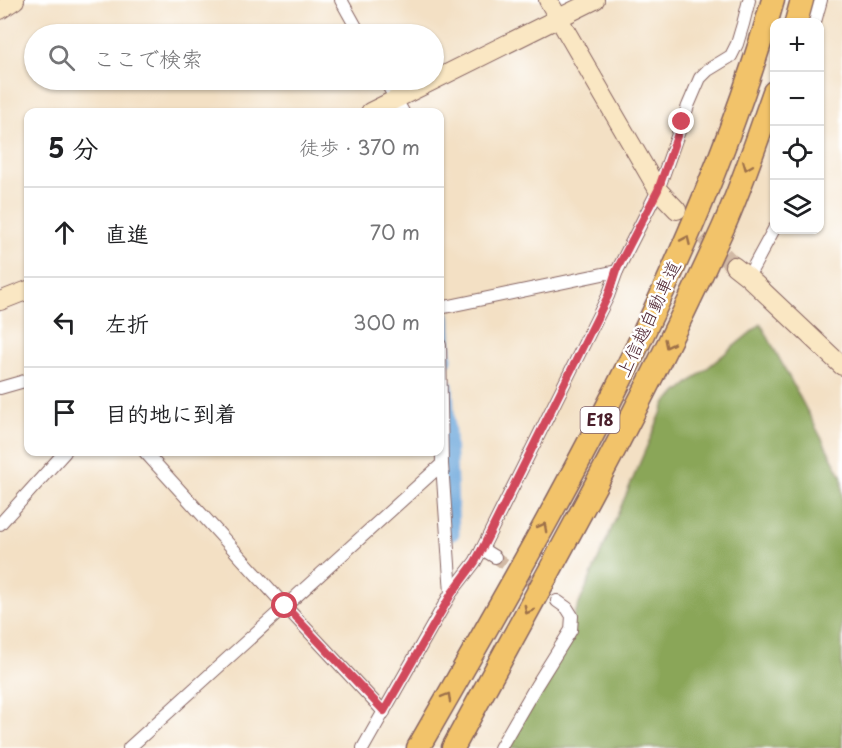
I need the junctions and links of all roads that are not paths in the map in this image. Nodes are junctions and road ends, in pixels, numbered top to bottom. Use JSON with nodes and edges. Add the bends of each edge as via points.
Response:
{"nodes":[{"id":1,"x":15,"y":0,"type":"edge"},
{"id":2,"x":341,"y":0,"type":"edge"},
{"id":3,"x":548,"y":0,"type":"edge"},
{"id":4,"x":595,"y":0,"type":"edge"},
{"id":5,"x":750,"y":0,"type":"edge"},
{"id":6,"x":773,"y":0,"type":"edge"},
{"id":7,"x":802,"y":0,"type":"edge"},
{"id":8,"x":821,"y":0,"type":"edge"},
{"id":9,"x":0,"y":10,"type":"edge"},
{"id":10,"x":559,"y":18,"type":"junction"},
{"id":11,"x":797,"y":18,"type":"edge"},
{"id":12,"x":815,"y":18,"type":"edge"},
{"id":13,"x":354,"y":24,"type":"edge"},
{"id":14,"x":444,"y":82,"type":"edge"},
{"id":15,"x":391,"y":90,"type":"edge"},
{"id":16,"x":429,"y":90,"type":"edge"},
{"id":17,"x":770,"y":104,"type":"edge"},
{"id":18,"x":400,"y":106,"type":"edge"},
{"id":19,"x":658,"y":190,"type":"junction"},
{"id":20,"x":677,"y":210,"type":"tunnel mouth"},
{"id":21,"x":770,"y":234,"type":"edge"},
{"id":22,"x":616,"y":271,"type":"junction"},
{"id":23,"x":741,"y":271,"type":"joint"},
{"id":24,"x":24,"y":292,"type":"edge"},
{"id":25,"x":0,"y":301,"type":"edge"},
{"id":26,"x":444,"y":307,"type":"edge"},
{"id":27,"x":842,"y":366,"type":"edge"},
{"id":28,"x":24,"y":381,"type":"edge"},
{"id":29,"x":0,"y":388,"type":"edge"},
{"id":30,"x":60,"y":456,"type":"edge"},
{"id":31,"x":149,"y":456,"type":"edge"},
{"id":32,"x":442,"y":456,"type":"edge"},
{"id":33,"x":442,"y":464,"type":"junction"},
{"id":34,"x":0,"y":524,"type":"edge"},
{"id":35,"x":482,"y":549,"type":"junction"},
{"id":36,"x":495,"y":558,"type":"tunnel mouth"},
{"id":37,"x":452,"y":593,"type":"junction"},
{"id":38,"x":557,"y":601,"type":"tunnel mouth"},
{"id":39,"x":285,"y":606,"type":"junction"},
{"id":40,"x":384,"y":711,"type":"junction"},
{"id":41,"x":129,"y":748,"type":"edge"},
{"id":42,"x":363,"y":748,"type":"edge"},
{"id":43,"x":418,"y":748,"type":"edge"},
{"id":44,"x":453,"y":748,"type":"edge"},
{"id":45,"x":500,"y":748,"type":"edge"}],
"edges":[{"from":1,"to":9,"type":"street"},
{"from":2,"to":13,"type":"street"},
{"from":3,"to":10,"type":"street"},
{"from":4,"to":10,"type":"street"},
{"from":5,"to":19,"type":"street","via":[[731,56],[700,78]]},
{"from":43,"to":6,"type":"highway","name":"上信越自動車道","number":"E18","one_way":true,"via":[[614,394],[664,289],[726,142]]},
{"from":7,"to":11,"type":"highway"},
{"from":8,"to":12,"type":"street"},
{"from":10,"to":14,"type":"street"},
{"from":10,"to":19,"type":"street"},
{"from":15,"to":18,"type":"street"},
{"from":16,"to":18,"type":"street"},
{"from":17,"to":44,"type":"highway","name":"上信越自動車道","number":"E18","one_way":true,"via":[[724,226],[686,307]]},
{"from":19,"to":20,"type":"street"},
{"from":19,"to":22,"type":"street"},
{"from":21,"to":23,"type":"street"},
{"from":22,"to":26,"type":"street"},
{"from":22,"to":35,"type":"street","via":[[608,296]]},
{"from":23,"to":27,"type":"street"},
{"from":24,"to":25,"type":"street"},
{"from":28,"to":29,"type":"street"},
{"from":30,"to":34,"type":"street"},
{"from":31,"to":39,"type":"street"},
{"from":32,"to":33,"type":"street"},
{"from":33,"to":37,"type":"street"},
{"from":33,"to":39,"type":"street"},
{"from":35,"to":36,"type":"street"},
{"from":35,"to":37,"type":"street"},
{"from":37,"to":40,"type":"street"},
{"from":38,"to":45,"type":"street","via":[[573,616],[571,630]]},
{"from":39,"to":40,"type":"street"},
{"from":39,"to":41,"type":"street"},
{"from":40,"to":42,"type":"street"}]}
